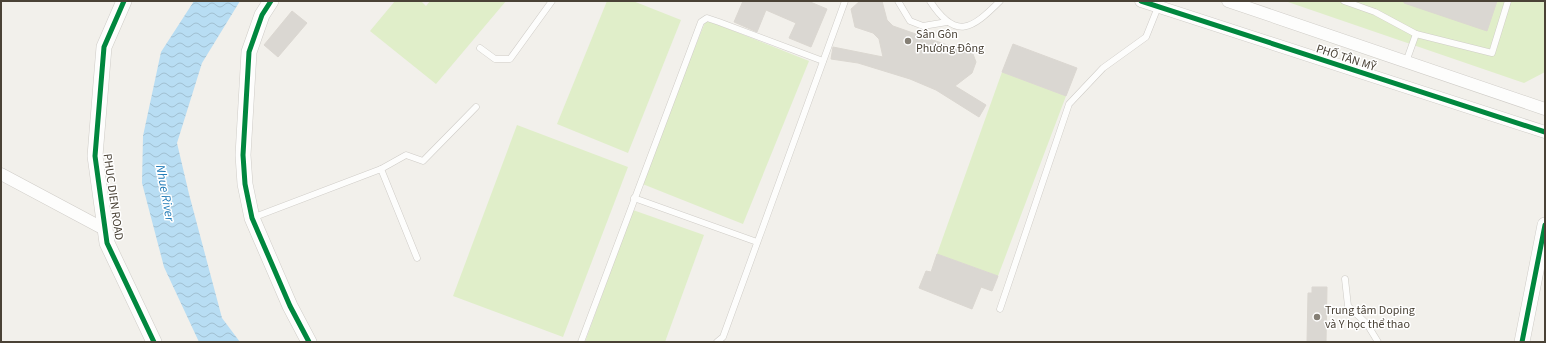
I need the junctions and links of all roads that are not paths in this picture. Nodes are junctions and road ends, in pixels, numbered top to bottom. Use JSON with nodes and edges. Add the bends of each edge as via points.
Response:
{"nodes":[{"id":1,"x":124,"y":1,"type":"edge"},
{"id":2,"x":271,"y":1,"type":"edge"},
{"id":3,"x":552,"y":1,"type":"edge"},
{"id":4,"x":845,"y":1,"type":"edge"},
{"id":5,"x":898,"y":1,"type":"edge"},
{"id":6,"x":930,"y":1,"type":"edge"},
{"id":7,"x":1000,"y":1,"type":"edge"},
{"id":8,"x":1141,"y":1,"type":"edge"},
{"id":9,"x":1228,"y":1,"type":"edge"},
{"id":10,"x":1344,"y":1,"type":"edge"},
{"id":11,"x":1508,"y":1,"type":"edge"},
{"id":12,"x":1158,"y":7,"type":"junction"},
{"id":13,"x":947,"y":22,"type":"junction"},
{"id":14,"x":1416,"y":34,"type":"junction"},
{"id":15,"x":480,"y":48,"type":"dead end"},
{"id":16,"x":823,"y":61,"type":"junction"},
{"id":17,"x":1406,"y":62,"type":"junction"},
{"id":18,"x":476,"y":108,"type":"dead end"},
{"id":19,"x":1545,"y":109,"type":"edge"},
{"id":20,"x":1545,"y":132,"type":"edge"},
{"id":21,"x":380,"y":169,"type":"junction"},
{"id":22,"x":1,"y":174,"type":"edge"},
{"id":23,"x":634,"y":198,"type":"junction"},
{"id":24,"x":252,"y":218,"type":"junction"},
{"id":25,"x":1545,"y":225,"type":"edge"},
{"id":26,"x":106,"y":230,"type":"junction"},
{"id":27,"x":757,"y":242,"type":"junction"},
{"id":28,"x":417,"y":258,"type":"dead end"},
{"id":29,"x":1345,"y":279,"type":"dead end"},
{"id":30,"x":1000,"y":309,"type":"dead end"},
{"id":31,"x":154,"y":342,"type":"edge"},
{"id":32,"x":309,"y":342,"type":"edge"},
{"id":33,"x":581,"y":342,"type":"edge"},
{"id":34,"x":717,"y":342,"type":"edge"},
{"id":35,"x":1378,"y":342,"type":"edge"},
{"id":36,"x":1522,"y":342,"type":"edge"}],
"edges":[{"from":1,"to":26,"type":"street","name":"PHUC DIEN ROAD","via":[[104,47],[96,156]]},
{"from":2,"to":24,"type":"street","via":[[262,15],[249,52],[247,73],[243,155],[245,184]]},
{"from":3,"to":15,"type":"lane","via":[[510,59],[495,59]]},
{"from":4,"to":16,"type":"lane"},
{"from":5,"to":13,"type":"lane","via":[[910,20],[923,26]]},
{"from":6,"to":13,"type":"lane"},
{"from":7,"to":13,"type":"lane","via":[[974,25],[956,26]]},
{"from":8,"to":12,"type":"street","name":"PHỐ TÂN MỸ"},
{"from":9,"to":17,"type":"street","name":"PHỐ TÂN MỸ"},
{"from":10,"to":14,"type":"lane","via":[[1375,12]]},
{"from":11,"to":14,"type":"lane","via":[[1492,53]]},
{"from":12,"to":20,"type":"street","name":"PHỐ TÂN MỸ"},
{"from":12,"to":30,"type":"lane","via":[[1146,37],[1103,68],[1069,104]]},
{"from":14,"to":17,"type":"lane"},
{"from":16,"to":23,"type":"lane","via":[[707,18],[701,22]]},
{"from":16,"to":27,"type":"lane"},
{"from":17,"to":19,"type":"street","name":"PHỐ TÂN MỸ"},
{"from":18,"to":21,"type":"lane","via":[[423,161],[406,155]]},
{"from":21,"to":24,"type":"lane"},
{"from":21,"to":28,"type":"lane"},
{"from":22,"to":26,"type":"street"},
{"from":23,"to":27,"type":"lane"},
{"from":23,"to":33,"type":"lane"},
{"from":24,"to":32,"type":"street","via":[[290,306]]},
{"from":25,"to":36,"type":"street"},
{"from":26,"to":31,"type":"street","name":"PHUC DIEN ROAD","via":[[107,243]]},
{"from":27,"to":34,"type":"lane","via":[[723,337]]},
{"from":29,"to":35,"type":"lane","via":[[1348,306],[1367,324]]}]}
